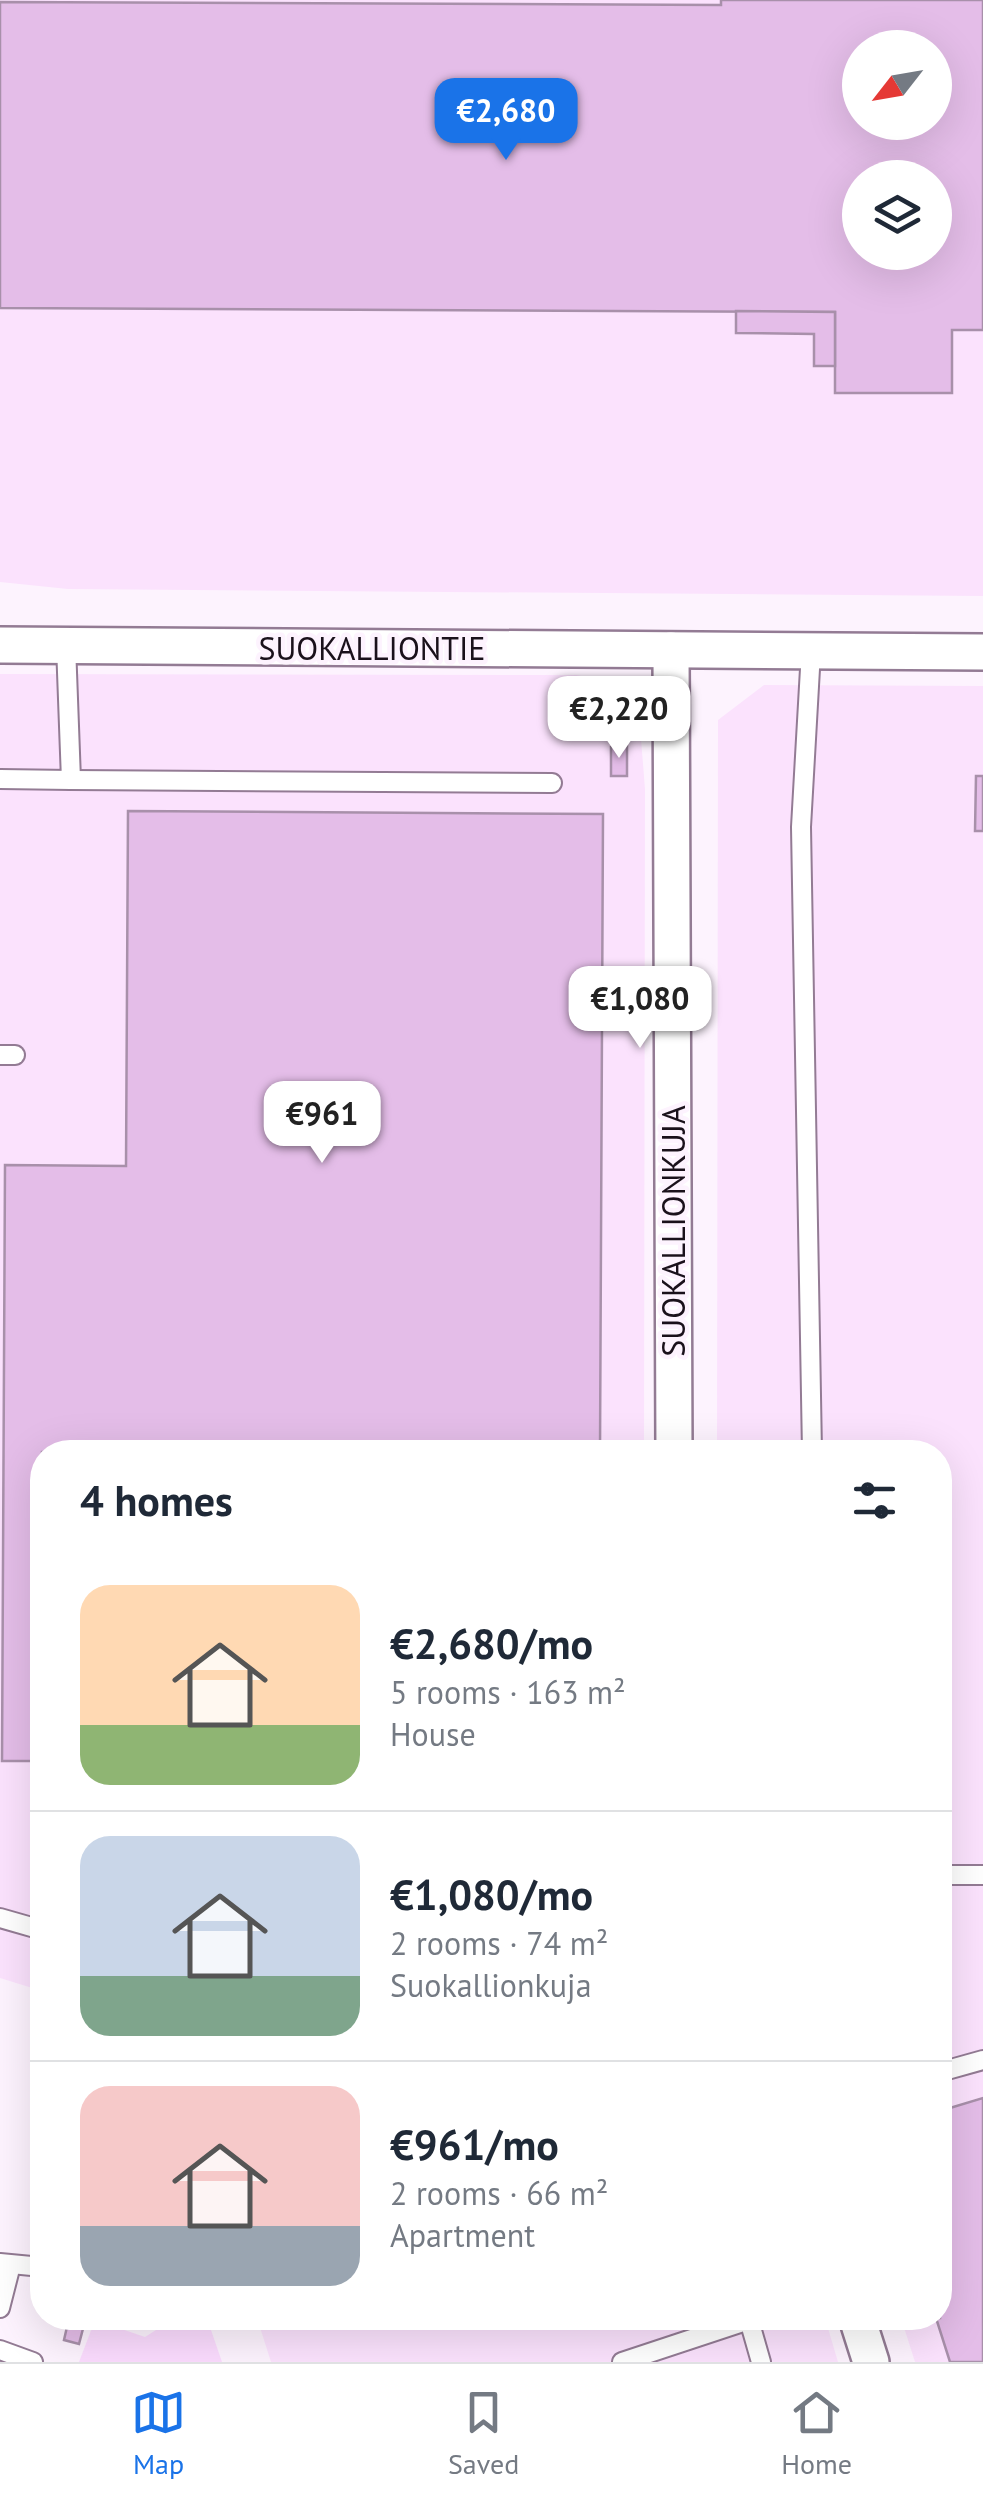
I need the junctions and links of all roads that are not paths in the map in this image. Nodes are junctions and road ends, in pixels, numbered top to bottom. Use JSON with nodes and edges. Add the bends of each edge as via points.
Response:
{"nodes":[{"id":1,"x":0,"y":644,"type":"edge"},
{"id":2,"x":66,"y":645,"type":"junction"},
{"id":3,"x":671,"y":650,"type":"junction"},
{"id":4,"x":811,"y":651,"type":"junction"},
{"id":5,"x":983,"y":652,"type":"edge"},
{"id":6,"x":0,"y":779,"type":"edge"},
{"id":7,"x":71,"y":780,"type":"junction"},
{"id":8,"x":552,"y":783,"type":"dead end"},
{"id":9,"x":674,"y":1440,"type":"edge"},
{"id":10,"x":812,"y":1440,"type":"edge"},
{"id":11,"x":952,"y":1875,"type":"edge"},
{"id":12,"x":983,"y":1875,"type":"edge"},
{"id":13,"x":0,"y":1918,"type":"edge"},
{"id":14,"x":30,"y":1927,"type":"edge"},
{"id":15,"x":983,"y":2060,"type":"edge"},
{"id":16,"x":952,"y":2069,"type":"edge"},
{"id":17,"x":5,"y":2264,"type":"edge"},
{"id":18,"x":30,"y":2266,"type":"edge"},
{"id":19,"x":0,"y":2308,"type":"edge"},
{"id":20,"x":719,"y":2330,"type":"edge"},
{"id":21,"x":752,"y":2330,"type":"edge"},
{"id":22,"x":861,"y":2330,"type":"edge"},
{"id":23,"x":0,"y":2350,"type":"edge"},
{"id":24,"x":34,"y":2362,"type":"edge"},
{"id":25,"x":622,"y":2362,"type":"edge"},
{"id":26,"x":761,"y":2362,"type":"edge"},
{"id":27,"x":871,"y":2362,"type":"edge"}],
"edges":[{"from":1,"to":2,"type":"street","name":"SUOKALLIONTIE"},
{"from":2,"to":3,"type":"street","name":"SUOKALLIONTIE"},
{"from":2,"to":7,"type":"lane"},
{"from":3,"to":4,"type":"street","name":"SUOKALLIONTIE"},
{"from":3,"to":9,"type":"street","name":"SUOKALLIONKUJA"},
{"from":4,"to":5,"type":"street","name":"SUOKALLIONTIE"},
{"from":4,"to":10,"type":"lane","via":[[801,827]]},
{"from":6,"to":7,"type":"lane"},
{"from":7,"to":8,"type":"lane"},
{"from":11,"to":12,"type":"lane"},
{"from":13,"to":14,"type":"lane"},
{"from":15,"to":16,"type":"lane"},
{"from":17,"to":18,"type":"lane"},
{"from":17,"to":19,"type":"lane"},
{"from":20,"to":25,"type":"lane"},
{"from":21,"to":26,"type":"lane"},
{"from":22,"to":27,"type":"street"},
{"from":23,"to":24,"type":"lane"}]}
